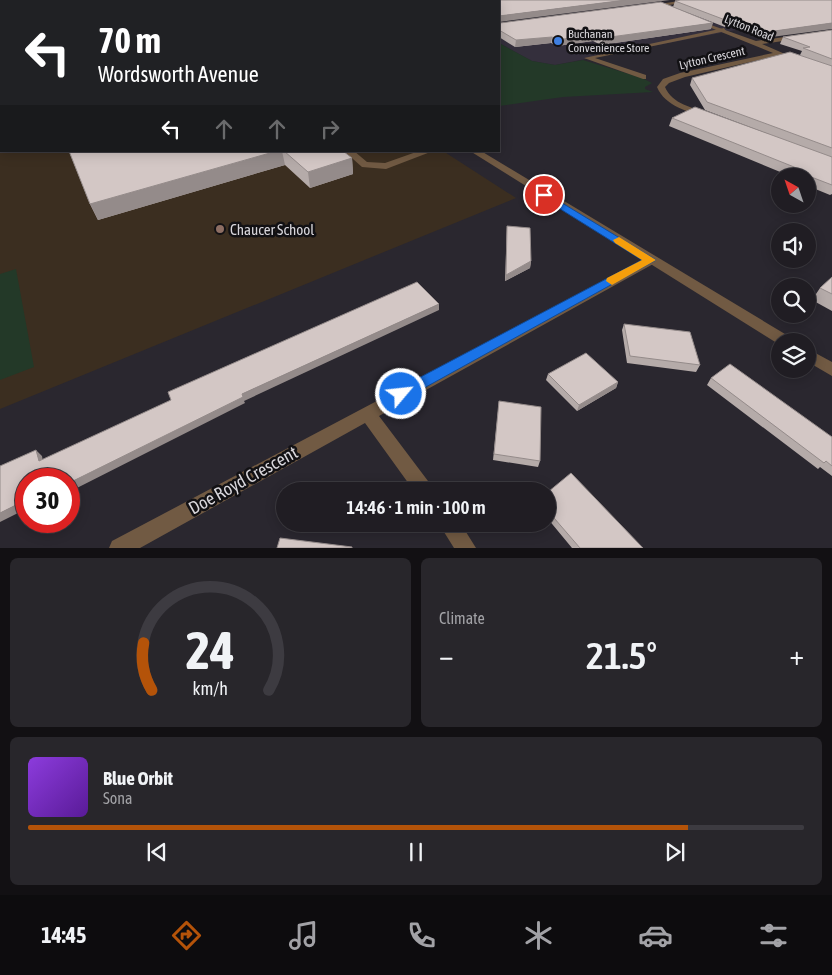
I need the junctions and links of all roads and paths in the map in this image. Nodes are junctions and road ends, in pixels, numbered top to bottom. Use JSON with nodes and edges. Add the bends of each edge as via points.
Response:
{"nodes":[{"id":1,"x":697,"y":0,"type":"edge"},
{"id":2,"x":659,"y":4,"type":"junction"},
{"id":3,"x":644,"y":6,"type":"edge"},
{"id":4,"x":675,"y":11,"type":"edge"},
{"id":5,"x":690,"y":17,"type":"edge"},
{"id":6,"x":724,"y":30,"type":"junction"},
{"id":7,"x":832,"y":32,"type":"edge"},
{"id":8,"x":756,"y":43,"type":"junction"},
{"id":9,"x":781,"y":53,"type":"junction"},
{"id":10,"x":790,"y":56,"type":"edge"},
{"id":11,"x":643,"y":77,"type":"dead end"},
{"id":12,"x":716,"y":119,"type":"edge"},
{"id":13,"x":349,"y":152,"type":"edge"},
{"id":14,"x":426,"y":152,"type":"edge"},
{"id":15,"x":476,"y":152,"type":"edge"},
{"id":16,"x":651,"y":260,"type":"junction"},
{"id":17,"x":772,"y":333,"type":"edge"},
{"id":18,"x":816,"y":360,"type":"edge"},
{"id":19,"x":832,"y":370,"type":"edge"},
{"id":20,"x":367,"y":413,"type":"junction"},
{"id":21,"x":418,"y":482,"type":"edge"},
{"id":22,"x":455,"y":532,"type":"edge"},
{"id":23,"x":119,"y":548,"type":"edge"},
{"id":24,"x":466,"y":548,"type":"edge"}],
"edges":[{"from":1,"to":2,"type":"street"},
{"from":2,"to":3,"type":"street"},
{"from":2,"to":4,"type":"street"},
{"from":5,"to":6,"type":"street","name":"Lytton Road"},
{"from":6,"to":8,"type":"street","name":"Lytton Road"},
{"from":6,"to":11,"type":"street","via":[[587,58]]},
{"from":7,"to":8,"type":"street"},
{"from":8,"to":9,"type":"street","name":"Lytton Road"},
{"from":9,"to":10,"type":"street","name":"Lytton Road"},
{"from":9,"to":12,"type":"street","name":"Lytton Crescent","via":[[683,75],[666,81],[661,87],[664,96]]},
{"from":13,"to":14,"type":"street","via":[[365,165],[386,166]]},
{"from":15,"to":16,"type":"street"},
{"from":16,"to":17,"type":"street"},
{"from":16,"to":20,"type":"street","name":"Doe Royd Crescent"},
{"from":18,"to":19,"type":"street"},
{"from":20,"to":21,"type":"street"},
{"from":20,"to":23,"type":"street","name":"Doe Royd Crescent"},
{"from":22,"to":24,"type":"street"}]}
